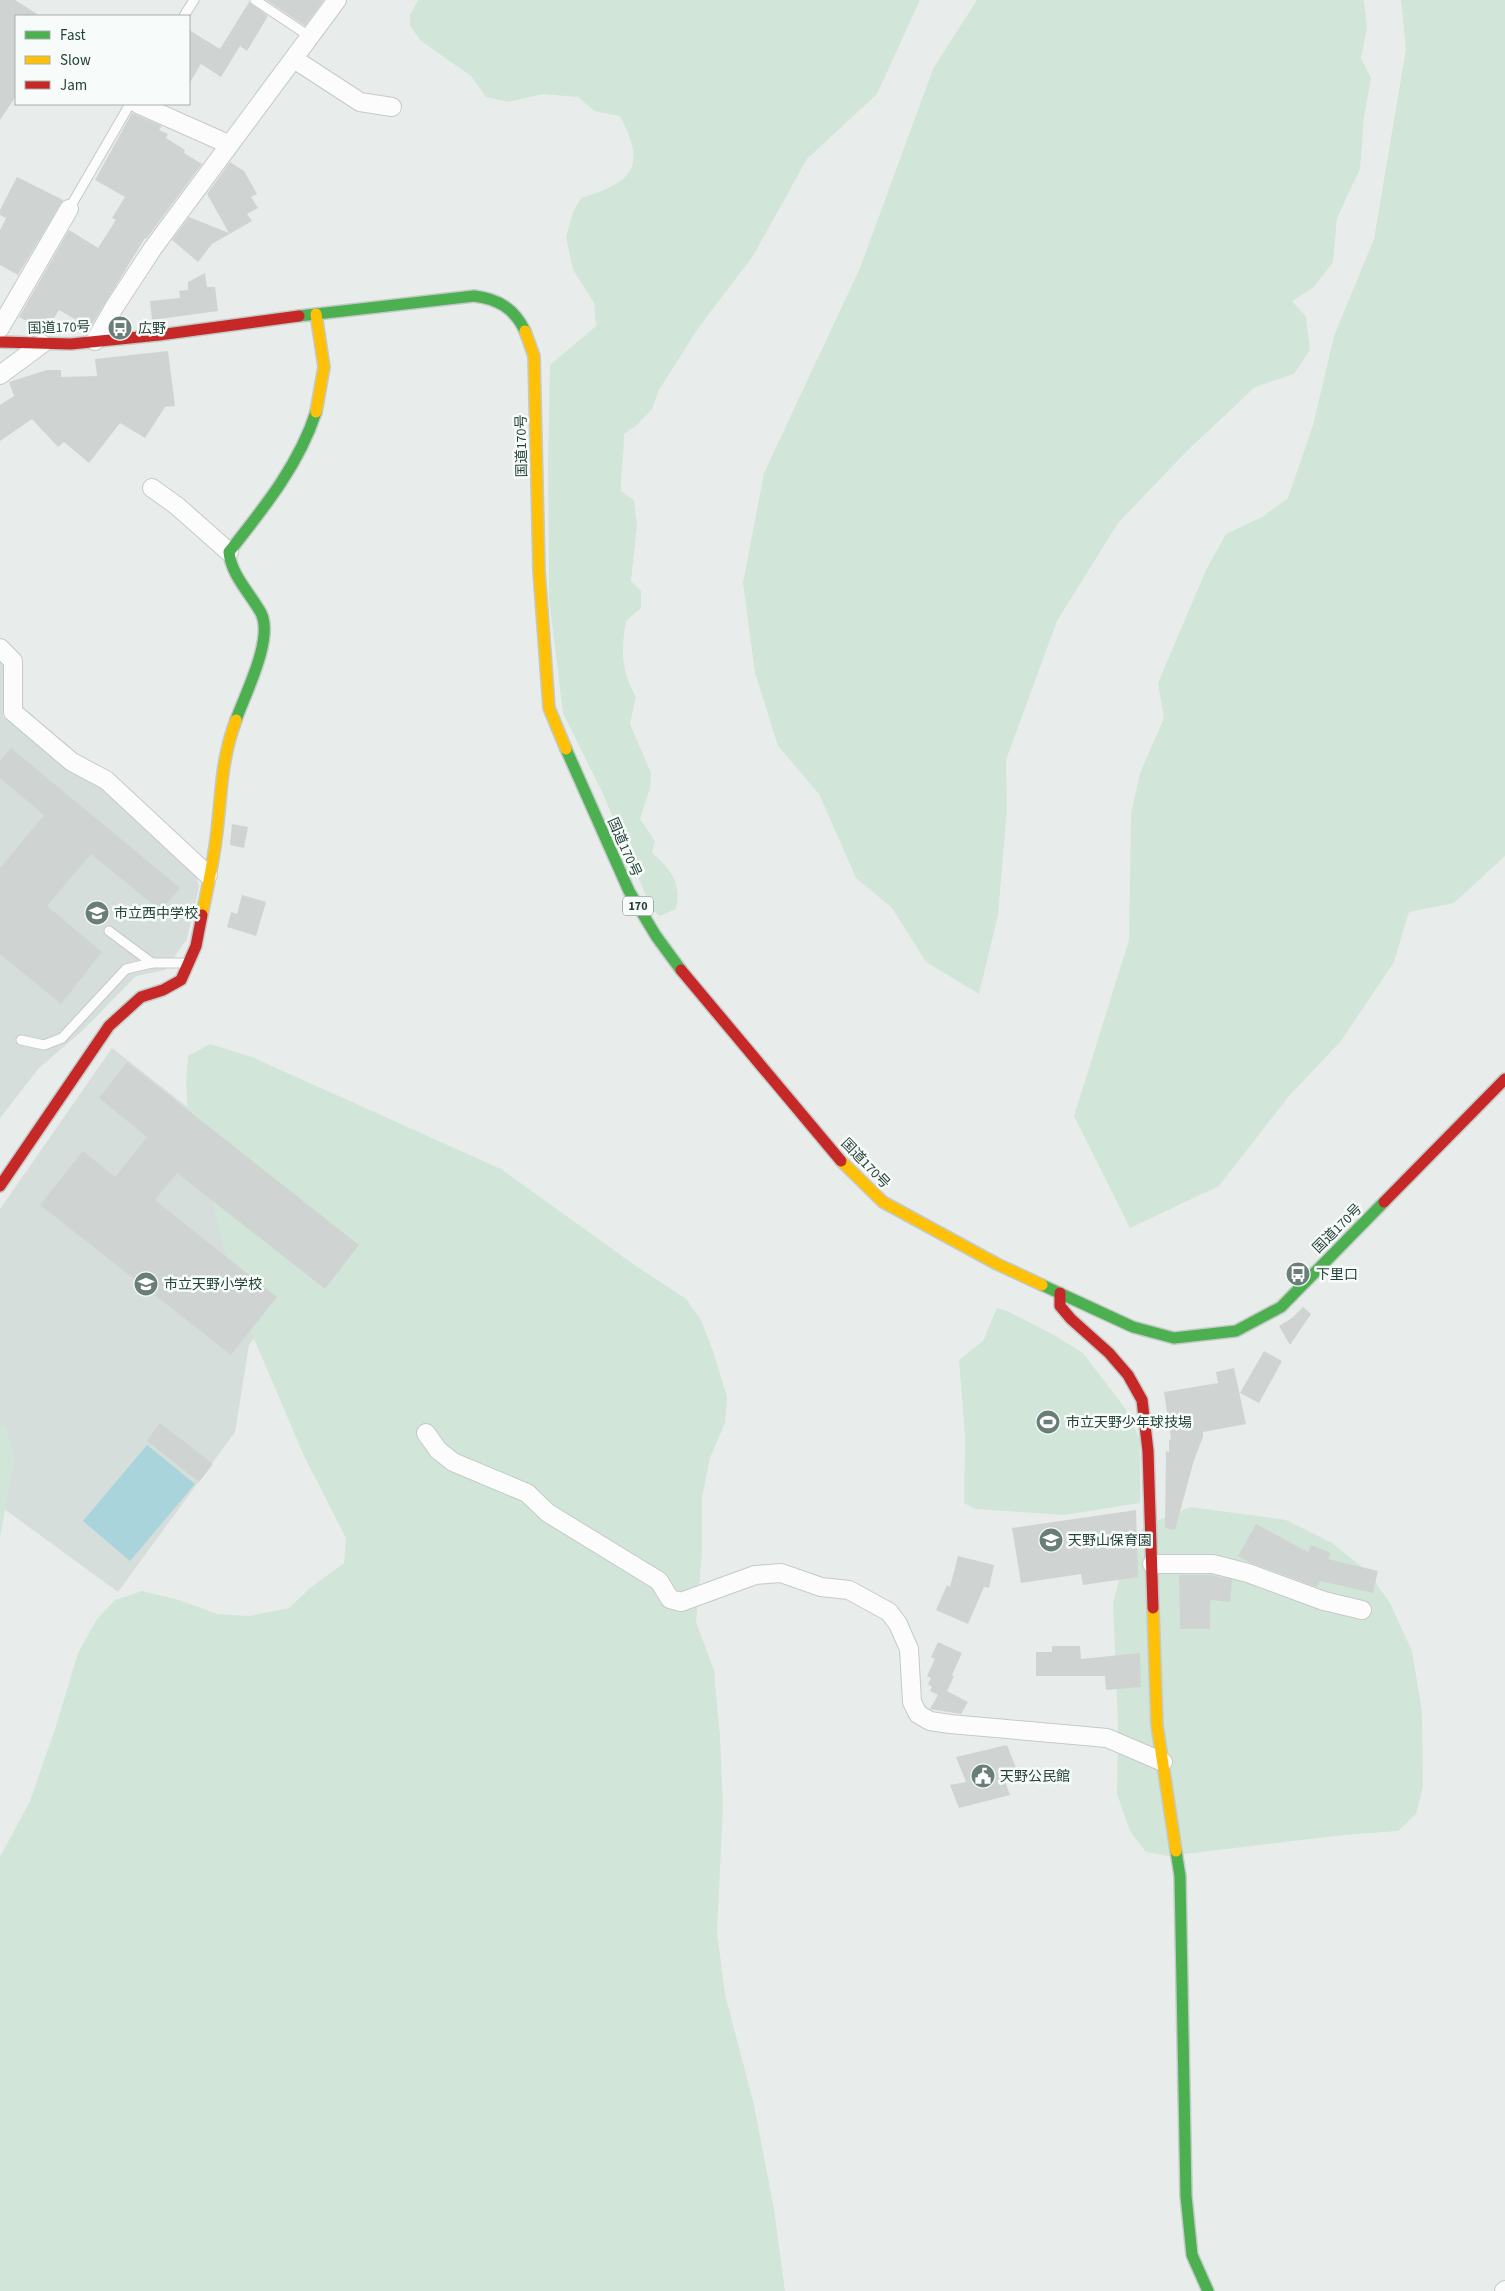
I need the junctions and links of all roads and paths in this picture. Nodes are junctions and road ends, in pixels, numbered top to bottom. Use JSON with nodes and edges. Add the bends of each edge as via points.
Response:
{"nodes":[{"id":1,"x":194,"y":0,"type":"edge"},
{"id":2,"x":255,"y":0,"type":"edge"},
{"id":3,"x":336,"y":0,"type":"edge"},
{"id":4,"x":185,"y":15,"type":"edge"},
{"id":5,"x":309,"y":36,"type":"junction"},
{"id":6,"x":294,"y":59,"type":"junction"},
{"id":7,"x":129,"y":105,"type":"edge"},
{"id":8,"x":140,"y":105,"type":"edge"},
{"id":9,"x":392,"y":107,"type":"dead end"},
{"id":10,"x":228,"y":144,"type":"junction"},
{"id":11,"x":69,"y":209,"type":"joint"},
{"id":12,"x":316,"y":314,"type":"junction"},
{"id":13,"x":0,"y":328,"type":"edge"},
{"id":14,"x":95,"y":341,"type":"junction"},
{"id":15,"x":0,"y":342,"type":"edge"},
{"id":16,"x":42,"y":344,"type":"junction"},
{"id":17,"x":0,"y":375,"type":"edge"},
{"id":18,"x":152,"y":488,"type":"dead end"},
{"id":19,"x":229,"y":552,"type":"junction"},
{"id":20,"x":0,"y":648,"type":"edge"},
{"id":21,"x":208,"y":875,"type":"junction"},
{"id":22,"x":109,"y":931,"type":"dead end"},
{"id":23,"x":152,"y":963,"type":"junction"},
{"id":24,"x":189,"y":963,"type":"junction"},
{"id":25,"x":21,"y":1040,"type":"dead end"},
{"id":26,"x":1505,"y":1079,"type":"edge"},
{"id":27,"x":0,"y":1186,"type":"edge"},
{"id":28,"x":1060,"y":1293,"type":"junction"},
{"id":29,"x":426,"y":1433,"type":"dead end"},
{"id":30,"x":1152,"y":1564,"type":"junction"},
{"id":31,"x":1362,"y":1610,"type":"dead end"},
{"id":32,"x":1163,"y":1762,"type":"junction"},
{"id":33,"x":1208,"y":2291,"type":"edge"}],
"edges":[{"from":1,"to":4,"type":"lane"},
{"from":2,"to":5,"type":"lane"},
{"from":3,"to":5,"type":"street"},
{"from":5,"to":6,"type":"street"},
{"from":6,"to":9,"type":"street","via":[[360,102]]},
{"from":6,"to":10,"type":"street"},
{"from":7,"to":11,"type":"lane"},
{"from":8,"to":10,"type":"street"},
{"from":10,"to":14,"type":"street","via":[[153,248]]},
{"from":11,"to":13,"type":"street"},
{"from":12,"to":14,"type":"main road","name":"国道170号","number":"170"},
{"from":12,"to":19,"type":"main road","via":[[324,373],[320,403],[298,455]]},
{"from":12,"to":28,"type":"main road","name":"国道170号","number":"170","via":[[474,296],[497,300],[515,314],[527,332],[534,356],[539,571],[549,708],[629,892],[685,975],[844,1165],[883,1202],[997,1264]]},
{"from":14,"to":16,"type":"main road","name":"国道170号","number":"170"},
{"from":15,"to":16,"type":"main road","name":"国道170号","number":"170"},
{"from":16,"to":17,"type":"street"},
{"from":18,"to":19,"type":"street"},
{"from":19,"to":21,"type":"main road","via":[[230,564],[262,615],[265,635],[222,767],[216,839]]},
{"from":20,"to":21,"type":"street","via":[[13,661],[13,712],[72,762],[106,780]]},
{"from":21,"to":24,"type":"main road","via":[[196,946]]},
{"from":22,"to":23,"type":"lane"},
{"from":23,"to":24,"type":"lane"},
{"from":23,"to":25,"type":"lane","via":[[126,969],[62,1038],[44,1045]]},
{"from":24,"to":27,"type":"main road","via":[[181,980],[141,997],[109,1026]]},
{"from":26,"to":28,"type":"main road","name":"国道170号","number":"170","via":[[1281,1307],[1236,1331],[1174,1338],[1132,1327]]},
{"from":28,"to":30,"type":"main road","via":[[1060,1306],[1110,1353],[1128,1374],[1142,1400],[1148,1450]]},
{"from":29,"to":32,"type":"street","via":[[438,1450],[453,1462],[527,1493],[548,1513],[659,1581],[670,1599],[681,1602],[755,1575],[781,1573],[821,1587],[849,1590],[889,1612],[909,1649],[912,1702],[918,1714],[930,1721],[1107,1738]]},
{"from":30,"to":31,"type":"street","via":[[1213,1564]]},
{"from":30,"to":32,"type":"main road","via":[[1157,1726]]},
{"from":32,"to":33,"type":"main road","via":[[1180,1876],[1186,2196],[1192,2254]]}]}
